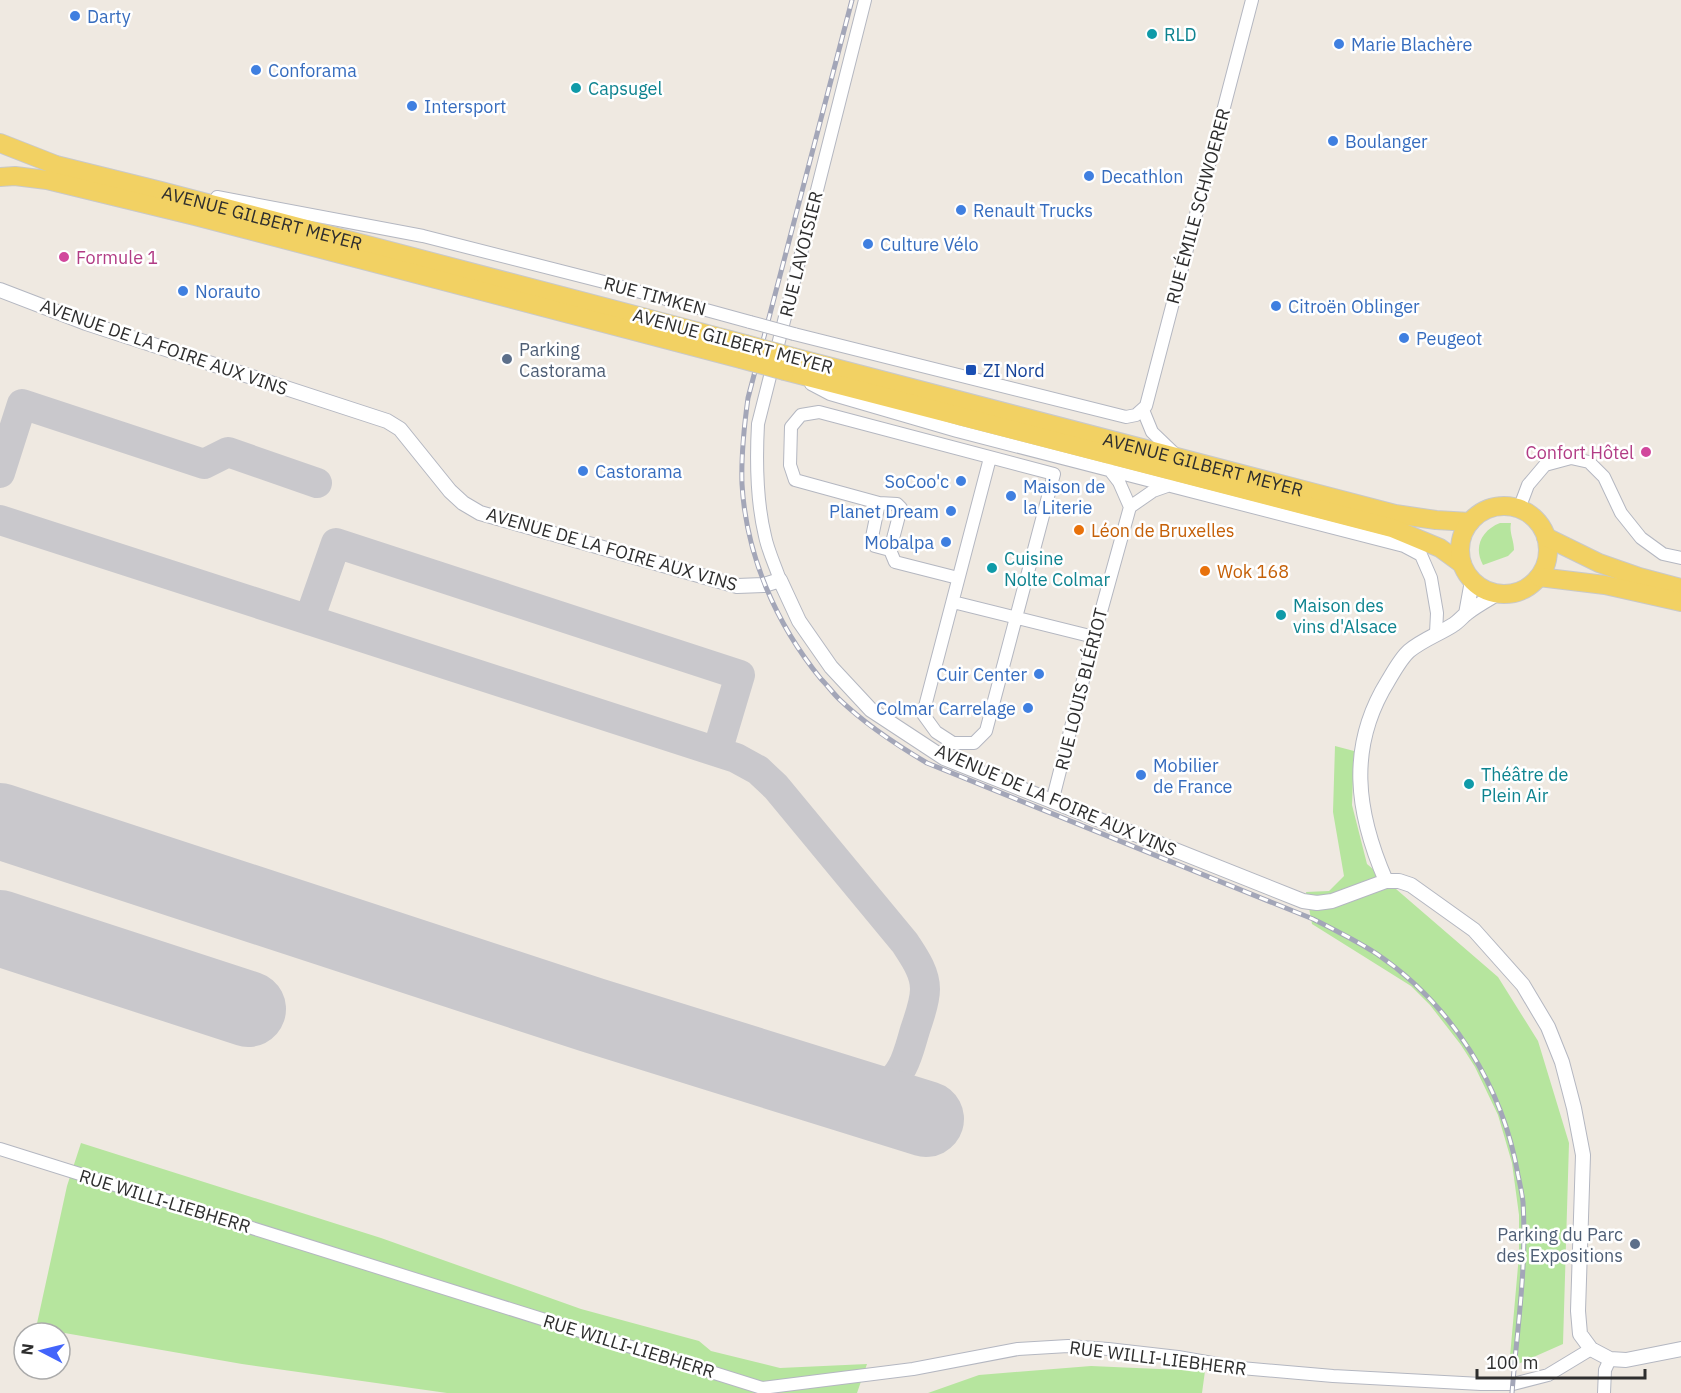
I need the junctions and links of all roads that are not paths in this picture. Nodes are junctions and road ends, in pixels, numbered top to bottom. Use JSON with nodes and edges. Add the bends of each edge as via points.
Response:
{"nodes":[{"id":1,"x":865,"y":0,"type":"edge"},
{"id":2,"x":1252,"y":0,"type":"edge"},
{"id":3,"x":0,"y":143,"type":"edge"},
{"id":4,"x":0,"y":177,"type":"edge"},
{"id":5,"x":161,"y":191,"type":"junction"},
{"id":6,"x":0,"y":290,"type":"edge"},
{"id":7,"x":743,"y":351,"type":"junction"},
{"id":8,"x":787,"y":363,"type":"junction"},
{"id":9,"x":1143,"y":410,"type":"junction"},
{"id":10,"x":957,"y":431,"type":"junction"},
{"id":11,"x":1020,"y":447,"type":"junction"},
{"id":12,"x":1178,"y":457,"type":"junction"},
{"id":13,"x":990,"y":458,"type":"junction"},
{"id":14,"x":1109,"y":469,"type":"junction"},
{"id":15,"x":1170,"y":485,"type":"junction"},
{"id":16,"x":879,"y":503,"type":"junction"},
{"id":17,"x":1130,"y":507,"type":"junction"},
{"id":18,"x":1519,"y":509,"type":"junction"},
{"id":19,"x":1470,"y":522,"type":"junction"},
{"id":20,"x":1546,"y":537,"type":"junction"},
{"id":21,"x":890,"y":550,"type":"junction"},
{"id":22,"x":1681,"y":558,"type":"edge"},
{"id":23,"x":1462,"y":564,"type":"junction"},
{"id":24,"x":1539,"y":577,"type":"junction"},
{"id":25,"x":958,"y":578,"type":"junction"},
{"id":26,"x":780,"y":580,"type":"junction"},
{"id":27,"x":1472,"y":581,"type":"junction"},
{"id":28,"x":1681,"y":588,"type":"edge"},
{"id":29,"x":1497,"y":594,"type":"junction"},
{"id":30,"x":953,"y":602,"type":"junction"},
{"id":31,"x":1681,"y":602,"type":"edge"},
{"id":32,"x":1466,"y":614,"type":"junction"},
{"id":33,"x":1016,"y":617,"type":"junction"},
{"id":34,"x":1436,"y":633,"type":"junction"},
{"id":35,"x":1094,"y":637,"type":"junction"},
{"id":36,"x":1053,"y":802,"type":"junction"},
{"id":37,"x":1386,"y":881,"type":"junction"},
{"id":38,"x":0,"y":1149,"type":"edge"},
{"id":39,"x":1591,"y":1349,"type":"junction"},
{"id":40,"x":1681,"y":1349,"type":"edge"},
{"id":41,"x":1610,"y":1359,"type":"junction"},
{"id":42,"x":1604,"y":1393,"type":"edge"}],
"edges":[{"from":1,"to":26,"type":"street","name":"RUE LAVOISIER","via":[[758,424],[758,498],[765,536]]},
{"from":2,"to":9,"type":"street","name":"RUE ÉMILE SCHWOERER"},
{"from":3,"to":5,"type":"main road","name":"AVENUE GILBERT MEYER","via":[[56,165]]},
{"from":4,"to":7,"type":"main road","name":"AVENUE GILBERT MEYER","via":[[47,180]]},
{"from":5,"to":7,"type":"main road","name":"AVENUE GILBERT MEYER"},
{"from":5,"to":9,"type":"street","name":"RUE TIMKEN","bridge":true,"via":[[215,197],[423,236],[1126,417]]},
{"from":6,"to":26,"type":"street","name":"AVENUE DE LA FOIRE AUX VINS","via":[[86,323],[387,422],[400,429],[450,491],[480,513],[737,586]]},
{"from":7,"to":8,"type":"main road","name":"AVENUE GILBERT MEYER","bridge":true},
{"from":8,"to":10,"type":"street","name":"AVENUE GILBERT MEYER","via":[[830,394]]},
{"from":8,"to":12,"type":"main road","name":"AVENUE GILBERT MEYER"},
{"from":8,"to":23,"type":"main road","name":"AVENUE GILBERT MEYER","via":[[1392,528],[1440,548]]},
{"from":9,"to":12,"type":"street","via":[[1152,432]]},
{"from":10,"to":11,"type":"street","name":"AVENUE GILBERT MEYER"},
{"from":10,"to":13,"type":"street"},
{"from":11,"to":13,"type":"street"},
{"from":11,"to":14,"type":"street","name":"AVENUE GILBERT MEYER"},
{"from":12,"to":19,"type":"main road","name":"AVENUE GILBERT MEYER","via":[[1395,514]]},
{"from":13,"to":16,"type":"street","via":[[819,412],[801,415],[791,427],[790,465],[795,480]]},
{"from":13,"to":25,"type":"street"},
{"from":13,"to":33,"type":"street","via":[[1054,474]]},
{"from":14,"to":15,"type":"street","name":"AVENUE GILBERT MEYER"},
{"from":14,"to":17,"type":"street"},
{"from":15,"to":17,"type":"street"},
{"from":15,"to":34,"type":"street","name":"AVENUE GILBERT MEYER","via":[[1404,546],[1421,555],[1431,578]]},
{"from":16,"to":21,"type":"street","via":[[872,537],[875,546]]},
{"from":16,"to":21,"type":"street","via":[[897,504],[901,508]]},
{"from":17,"to":35,"type":"street","name":"RUE LOUIS BLÉRIOT"},
{"from":18,"to":19,"type":"main road","via":[[1492,508]]},
{"from":18,"to":20,"type":"main road","via":[[1533,517]]},
{"from":18,"to":22,"type":"street","via":[[1528,485],[1545,465],[1571,458],[1589,462],[1604,477],[1621,513],[1641,538],[1663,554]]},
{"from":19,"to":23,"type":"main road","via":[[1461,543]]},
{"from":20,"to":24,"type":"main road","via":[[1547,558]]},
{"from":20,"to":28,"type":"main road","via":[[1599,563]]},
{"from":21,"to":25,"type":"street","via":[[895,562]]},
{"from":23,"to":27,"type":"main road","name":"AVENUE GILBERT MEYER"},
{"from":24,"to":29,"type":"main road","via":[[1520,591]]},
{"from":24,"to":31,"type":"main road","via":[[1605,585]]},
{"from":25,"to":30,"type":"street"},
{"from":26,"to":36,"type":"street","name":"AVENUE DE LA FOIRE AUX VINS","via":[[799,621],[831,667],[871,710],[944,758]]},
{"from":27,"to":29,"type":"main road"},
{"from":27,"to":32,"type":"street"},
{"from":29,"to":32,"type":"street"},
{"from":30,"to":33,"type":"street"},
{"from":30,"to":33,"type":"street","via":[[923,714],[936,732],[953,743],[974,743],[986,731]]},
{"from":32,"to":34,"type":"street"},
{"from":33,"to":35,"type":"street"},
{"from":34,"to":37,"type":"street","via":[[1409,651],[1396,668],[1372,712],[1364,742],[1361,801],[1368,835]]},
{"from":35,"to":36,"type":"street","name":"RUE LOUIS BLÉRIOT"},
{"from":36,"to":37,"type":"street","name":"AVENUE DE LA FOIRE AUX VINS","via":[[1303,901],[1332,901]]},
{"from":37,"to":39,"type":"street","via":[[1411,885],[1474,930],[1523,985],[1548,1027],[1562,1062],[1583,1155],[1578,1311],[1580,1334]]},
{"from":38,"to":39,"type":"street","name":"RUE WILLI-LIEBHERR","via":[[762,1388],[913,1369],[1018,1349],[1068,1346],[1333,1376],[1513,1384],[1548,1375]]},
{"from":39,"to":41,"type":"street"},
{"from":40,"to":41,"type":"street","via":[[1626,1360]]},
{"from":41,"to":42,"type":"street","via":[[1605,1370]]}]}
